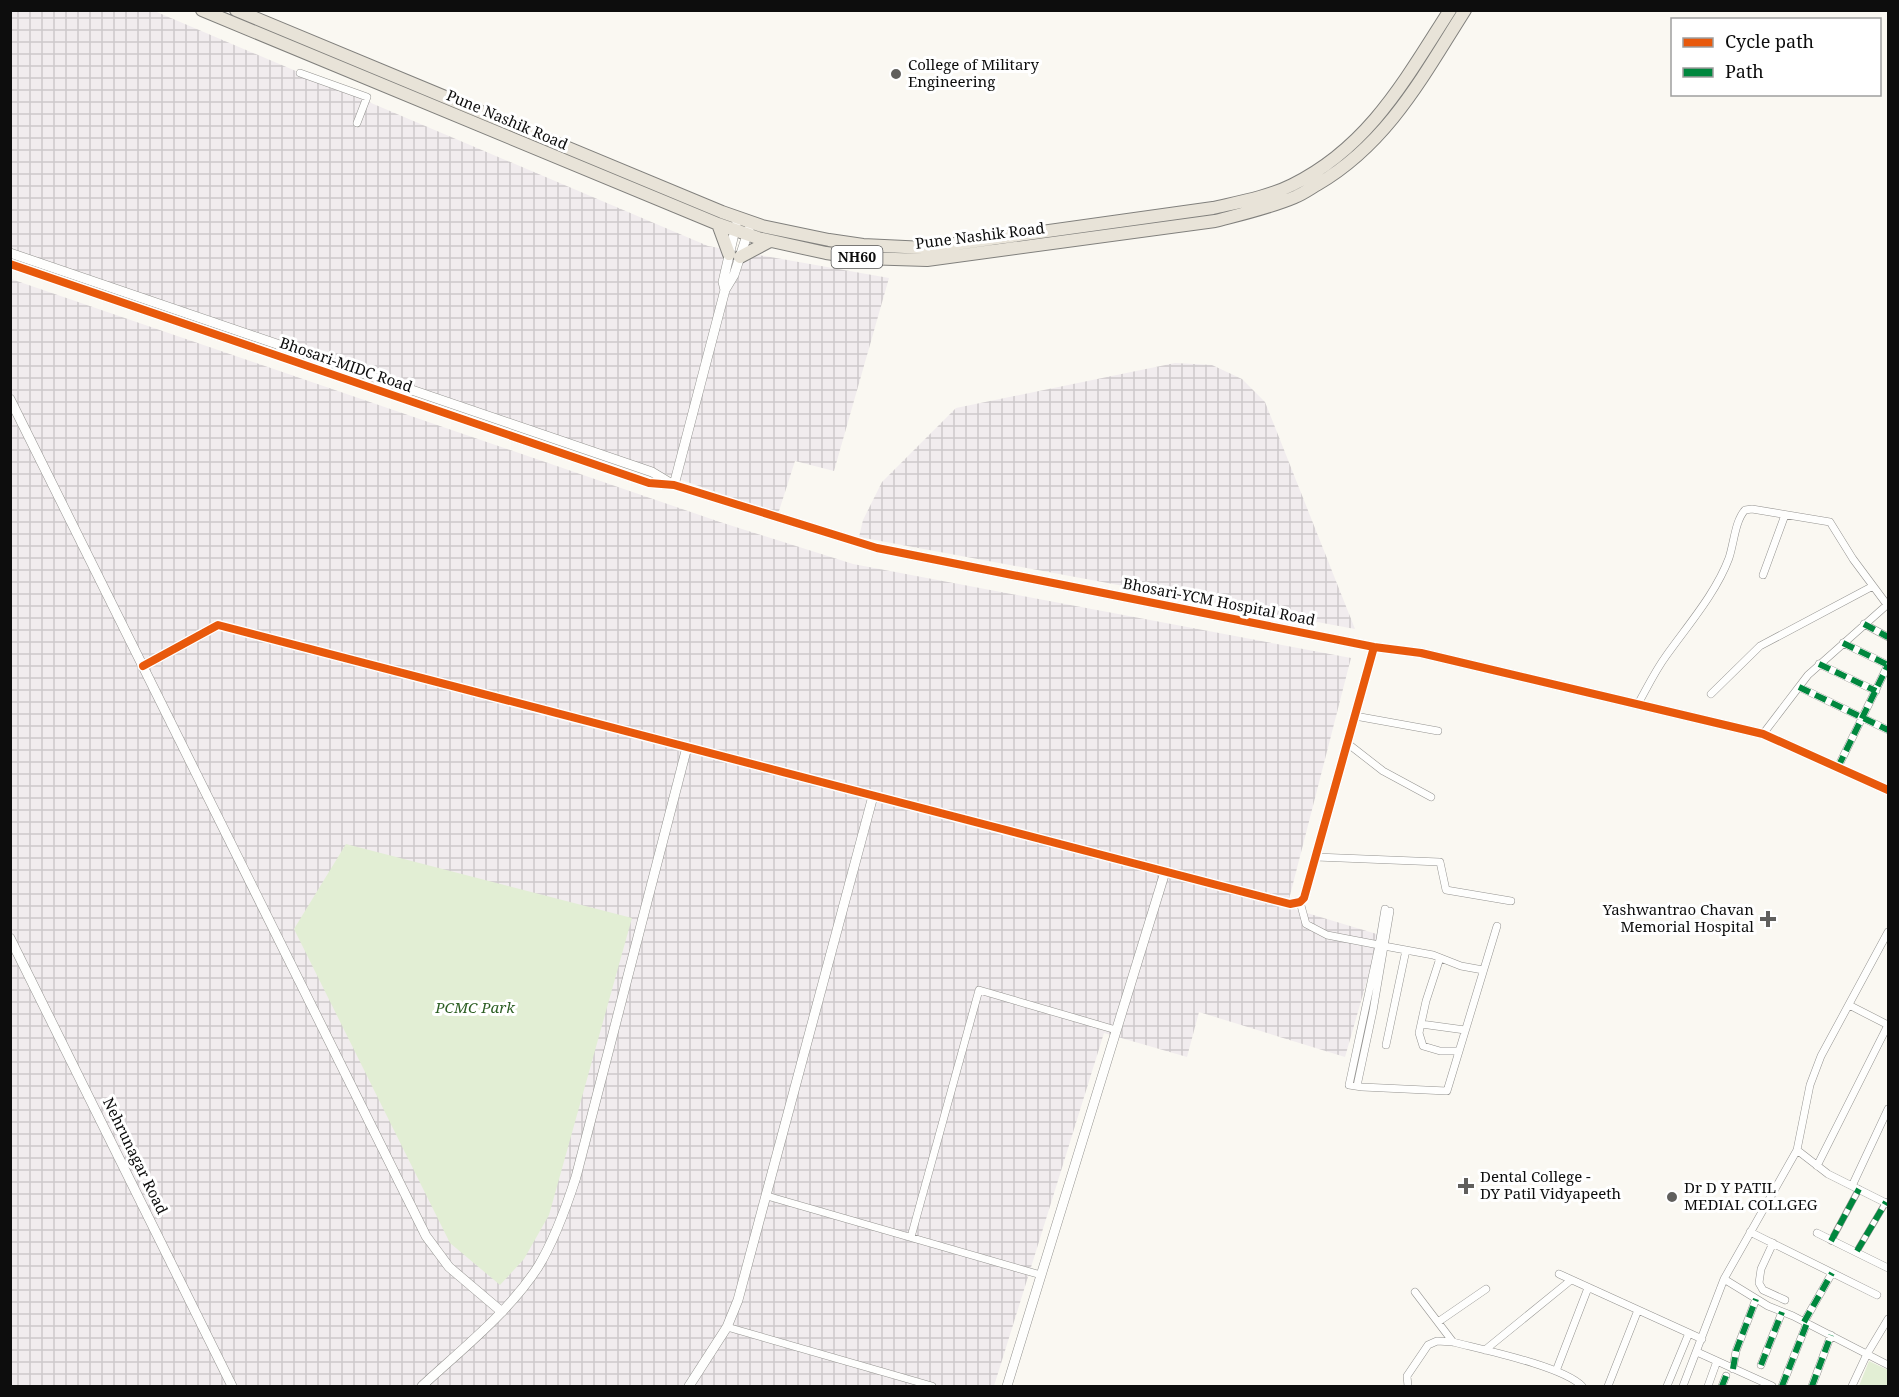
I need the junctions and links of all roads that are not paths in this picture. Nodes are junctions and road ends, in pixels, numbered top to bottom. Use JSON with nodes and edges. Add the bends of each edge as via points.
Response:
{"nodes":[{"id":1,"x":202,"y":10,"type":"edge"},
{"id":2,"x":236,"y":10,"type":"edge"},
{"id":3,"x":1450,"y":10,"type":"edge"},
{"id":4,"x":1465,"y":10,"type":"edge"},
{"id":5,"x":300,"y":73,"type":"dead end"},
{"id":6,"x":357,"y":123,"type":"dead end"},
{"id":7,"x":717,"y":224,"type":"junction"},
{"id":8,"x":743,"y":226,"type":"junction"},
{"id":9,"x":770,"y":241,"type":"junction"},
{"id":10,"x":10,"y":252,"type":"edge"},
{"id":11,"x":734,"y":255,"type":"junction"},
{"id":12,"x":10,"y":264,"type":"edge"},
{"id":13,"x":10,"y":399,"type":"edge"},
{"id":14,"x":674,"y":485,"type":"junction"},
{"id":15,"x":1785,"y":515,"type":"junction"},
{"id":16,"x":1763,"y":575,"type":"dead end"},
{"id":17,"x":1873,"y":586,"type":"junction"},
{"id":18,"x":1888,"y":605,"type":"edge"},
{"id":19,"x":1864,"y":624,"type":"junction"},
{"id":20,"x":1888,"y":637,"type":"edge"},
{"id":21,"x":1843,"y":643,"type":"junction"},
{"id":22,"x":1374,"y":647,"type":"junction"},
{"id":23,"x":1819,"y":664,"type":"junction"},
{"id":24,"x":1888,"y":665,"type":"edge"},
{"id":25,"x":143,"y":666,"type":"junction"},
{"id":26,"x":1799,"y":687,"type":"junction"},
{"id":27,"x":1876,"y":691,"type":"junction"},
{"id":28,"x":1711,"y":694,"type":"dead end"},
{"id":29,"x":1638,"y":704,"type":"junction"},
{"id":30,"x":1355,"y":716,"type":"junction"},
{"id":31,"x":1863,"y":719,"type":"junction"},
{"id":32,"x":1888,"y":730,"type":"edge"},
{"id":33,"x":1438,"y":731,"type":"dead end"},
{"id":34,"x":1763,"y":734,"type":"junction"},
{"id":35,"x":1347,"y":743,"type":"junction"},
{"id":36,"x":687,"y":747,"type":"junction"},
{"id":37,"x":1838,"y":767,"type":"junction"},
{"id":38,"x":1888,"y":790,"type":"edge"},
{"id":39,"x":873,"y":796,"type":"junction"},
{"id":40,"x":1431,"y":797,"type":"dead end"},
{"id":41,"x":1316,"y":857,"type":"junction"},
{"id":42,"x":1165,"y":872,"type":"junction"},
{"id":43,"x":1300,"y":902,"type":"junction"},
{"id":44,"x":1512,"y":902,"type":"dead end"},
{"id":45,"x":1387,"y":910,"type":"dead end"},
{"id":46,"x":1497,"y":926,"type":"dead end"},
{"id":47,"x":1888,"y":932,"type":"edge"},
{"id":48,"x":10,"y":938,"type":"edge"},
{"id":49,"x":1886,"y":942,"type":"edge"},
{"id":50,"x":1382,"y":945,"type":"junction"},
{"id":51,"x":1406,"y":950,"type":"junction"},
{"id":52,"x":1440,"y":958,"type":"junction"},
{"id":53,"x":1483,"y":970,"type":"junction"},
{"id":54,"x":1849,"y":1005,"type":"junction"},
{"id":55,"x":1421,"y":1024,"type":"junction"},
{"id":56,"x":1888,"y":1025,"type":"edge"},
{"id":57,"x":1116,"y":1030,"type":"junction"},
{"id":58,"x":1465,"y":1030,"type":"junction"},
{"id":59,"x":1386,"y":1045,"type":"dead end"},
{"id":60,"x":1459,"y":1051,"type":"junction"},
{"id":61,"x":1888,"y":1109,"type":"edge"},
{"id":62,"x":1797,"y":1150,"type":"junction"},
{"id":63,"x":1817,"y":1166,"type":"junction"},
{"id":64,"x":1855,"y":1187,"type":"junction"},
{"id":65,"x":767,"y":1196,"type":"junction"},
{"id":66,"x":1888,"y":1203,"type":"edge"},
{"id":67,"x":1750,"y":1232,"type":"junction"},
{"id":68,"x":1816,"y":1233,"type":"dead end"},
{"id":69,"x":911,"y":1237,"type":"junction"},
{"id":70,"x":1831,"y":1240,"type":"junction"},
{"id":71,"x":1773,"y":1243,"type":"junction"},
{"id":72,"x":1857,"y":1251,"type":"junction"},
{"id":73,"x":1888,"y":1268,"type":"edge"},
{"id":74,"x":1832,"y":1273,"type":"junction"},
{"id":75,"x":1558,"y":1274,"type":"dead end"},
{"id":76,"x":1041,"y":1275,"type":"junction"},
{"id":77,"x":1724,"y":1279,"type":"junction"},
{"id":78,"x":1571,"y":1280,"type":"junction"},
{"id":79,"x":1485,"y":1288,"type":"dead end"},
{"id":80,"x":1588,"y":1288,"type":"junction"},
{"id":81,"x":1415,"y":1292,"type":"dead end"},
{"id":82,"x":1877,"y":1295,"type":"dead end"},
{"id":83,"x":1756,"y":1299,"type":"junction"},
{"id":84,"x":1785,"y":1300,"type":"dead end"},
{"id":85,"x":1638,"y":1310,"type":"junction"},
{"id":86,"x":502,"y":1312,"type":"junction"},
{"id":87,"x":1782,"y":1312,"type":"junction"},
{"id":88,"x":1888,"y":1319,"type":"edge"},
{"id":89,"x":1437,"y":1322,"type":"junction"},
{"id":90,"x":1806,"y":1322,"type":"junction"},
{"id":91,"x":727,"y":1327,"type":"junction"},
{"id":92,"x":1689,"y":1333,"type":"junction"},
{"id":93,"x":1831,"y":1335,"type":"junction"},
{"id":94,"x":1702,"y":1339,"type":"junction"},
{"id":95,"x":1453,"y":1342,"type":"junction"},
{"id":96,"x":1485,"y":1350,"type":"junction"},
{"id":97,"x":1696,"y":1352,"type":"junction"},
{"id":98,"x":1867,"y":1354,"type":"junction"},
{"id":99,"x":1717,"y":1361,"type":"junction"},
{"id":100,"x":1761,"y":1365,"type":"dead end"},
{"id":101,"x":1888,"y":1365,"type":"edge"},
{"id":102,"x":1733,"y":1369,"type":"junction"},
{"id":103,"x":1556,"y":1371,"type":"junction"},
{"id":104,"x":1726,"y":1376,"type":"dead end"},
{"id":105,"x":232,"y":1386,"type":"edge"},
{"id":106,"x":422,"y":1386,"type":"edge"},
{"id":107,"x":689,"y":1386,"type":"edge"},
{"id":108,"x":932,"y":1386,"type":"edge"},
{"id":109,"x":1007,"y":1386,"type":"edge"},
{"id":110,"x":1408,"y":1386,"type":"edge"},
{"id":111,"x":1582,"y":1386,"type":"edge"},
{"id":112,"x":1608,"y":1386,"type":"edge"},
{"id":113,"x":1667,"y":1386,"type":"edge"},
{"id":114,"x":1683,"y":1386,"type":"edge"},
{"id":115,"x":1708,"y":1386,"type":"edge"},
{"id":116,"x":1722,"y":1386,"type":"edge"},
{"id":117,"x":1772,"y":1386,"type":"edge"},
{"id":118,"x":1782,"y":1386,"type":"edge"},
{"id":119,"x":1812,"y":1386,"type":"edge"},
{"id":120,"x":1852,"y":1386,"type":"edge"}],
"edges":[{"from":1,"to":7,"type":"highway","name":"Pune Nashik Road","number":"NH60"},
{"from":2,"to":8,"type":"highway","name":"Pune Nashik Road","number":"NH60"},
{"from":3,"to":8,"type":"highway","name":"Pune Nashik Road","number":"NH60","via":[[1397,92],[1356,141],[1291,185],[1255,198],[1213,208],[926,248],[863,245]]},
{"from":4,"to":9,"type":"highway","name":"Pune Nashik Road","number":"NH60","via":[[1408,99],[1365,150],[1337,173],[1297,197],[1259,210],[1215,221],[927,260],[862,258]]},
{"from":5,"to":6,"type":"street","via":[[367,97]]},
{"from":7,"to":8,"type":"highway","name":"Pune Nashik Road","number":"NH60"},
{"from":7,"to":11,"type":"highway"},
{"from":8,"to":9,"type":"highway","name":"Pune Nashik Road","number":"NH60"},
{"from":8,"to":11,"type":"street"},
{"from":9,"to":11,"type":"highway"},
{"from":10,"to":14,"type":"street","name":"Bhosari-MIDC Road","via":[[652,472]]},
{"from":11,"to":14,"type":"street","via":[[723,282],[725,290]]},
{"from":12,"to":14,"type":"street","name":"Bhosari-MIDC Road","via":[[649,483]]},
{"from":13,"to":25,"type":"street"},
{"from":14,"to":22,"type":"street","name":"Bhosari-YCM Hospital Road","via":[[877,548]]},
{"from":15,"to":16,"type":"street"},
{"from":15,"to":17,"type":"street","via":[[1830,522]]},
{"from":15,"to":29,"type":"street","via":[[1752,509],[1743,512],[1723,571]]},
{"from":17,"to":18,"type":"street"},
{"from":17,"to":28,"type":"street","via":[[1760,646]]},
{"from":18,"to":19,"type":"street"},
{"from":19,"to":20,"type":"street"},
{"from":19,"to":21,"type":"street"},
{"from":21,"to":23,"type":"street"},
{"from":21,"to":24,"type":"street"},
{"from":22,"to":29,"type":"street","name":"Bhosari-YCM Hospital Road","via":[[1421,653]]},
{"from":22,"to":30,"type":"street"},
{"from":23,"to":26,"type":"street"},
{"from":23,"to":27,"type":"street"},
{"from":24,"to":27,"type":"street"},
{"from":25,"to":36,"type":"street","via":[[218,625]]},
{"from":25,"to":86,"type":"street","via":[[426,1236],[449,1267]]},
{"from":26,"to":31,"type":"street"},
{"from":26,"to":34,"type":"street"},
{"from":27,"to":31,"type":"street"},
{"from":29,"to":34,"type":"street","name":"Bhosari-YCM Hospital Road"},
{"from":30,"to":33,"type":"street"},
{"from":30,"to":35,"type":"street"},
{"from":31,"to":32,"type":"street"},
{"from":31,"to":37,"type":"street"},
{"from":34,"to":37,"type":"street","name":"Bhosari-YCM Hospital Road"},
{"from":35,"to":40,"type":"street","via":[[1383,771]]},
{"from":35,"to":41,"type":"street"},
{"from":36,"to":39,"type":"street"},
{"from":36,"to":86,"type":"street","via":[[576,1177],[549,1246]]},
{"from":37,"to":38,"type":"street","name":"Bhosari-YCM Hospital Road"},
{"from":39,"to":42,"type":"street"},
{"from":39,"to":65,"type":"street"},
{"from":41,"to":43,"type":"street"},
{"from":41,"to":44,"type":"street","via":[[1440,862],[1446,890]]},
{"from":42,"to":43,"type":"street","via":[[1286,903]]},
{"from":42,"to":57,"type":"street"},
{"from":43,"to":50,"type":"street","via":[[1306,924],[1327,935]]},
{"from":45,"to":50,"type":"street"},
{"from":46,"to":53,"type":"street"},
{"from":47,"to":49,"type":"street"},
{"from":48,"to":105,"type":"street","name":"Nehrunagar Road"},
{"from":49,"to":54,"type":"street"},
{"from":50,"to":51,"type":"street"},
{"from":50,"to":60,"type":"street","via":[[1349,1085],[1447,1090]]},
{"from":51,"to":52,"type":"street"},
{"from":51,"to":59,"type":"street"},
{"from":52,"to":53,"type":"street"},
{"from":52,"to":55,"type":"street"},
{"from":53,"to":58,"type":"street"},
{"from":54,"to":56,"type":"street"},
{"from":54,"to":62,"type":"street","via":[[1815,1070]]},
{"from":55,"to":58,"type":"street"},
{"from":55,"to":60,"type":"street","via":[[1423,1046]]},
{"from":56,"to":63,"type":"street"},
{"from":57,"to":69,"type":"street","via":[[980,990]]},
{"from":57,"to":76,"type":"street"},
{"from":58,"to":60,"type":"street"},
{"from":61,"to":64,"type":"street"},
{"from":62,"to":63,"type":"street"},
{"from":62,"to":67,"type":"street"},
{"from":63,"to":64,"type":"street"},
{"from":64,"to":66,"type":"street"},
{"from":64,"to":70,"type":"street"},
{"from":65,"to":69,"type":"street"},
{"from":65,"to":91,"type":"street","via":[[744,1282]]},
{"from":66,"to":72,"type":"street"},
{"from":67,"to":71,"type":"street"},
{"from":67,"to":77,"type":"street"},
{"from":68,"to":70,"type":"street"},
{"from":69,"to":76,"type":"street"},
{"from":70,"to":72,"type":"street"},
{"from":71,"to":74,"type":"street"},
{"from":71,"to":84,"type":"street","via":[[1759,1283],[1763,1290]]},
{"from":72,"to":73,"type":"street"},
{"from":74,"to":82,"type":"street"},
{"from":74,"to":90,"type":"street"},
{"from":75,"to":78,"type":"street"},
{"from":76,"to":109,"type":"street"},
{"from":77,"to":83,"type":"street"},
{"from":77,"to":94,"type":"street"},
{"from":78,"to":80,"type":"street"},
{"from":78,"to":96,"type":"street"},
{"from":79,"to":89,"type":"street"},
{"from":80,"to":85,"type":"street"},
{"from":80,"to":103,"type":"street"},
{"from":81,"to":89,"type":"street"},
{"from":83,"to":87,"type":"street"},
{"from":83,"to":102,"type":"street"},
{"from":85,"to":92,"type":"street"},
{"from":85,"to":112,"type":"street"},
{"from":86,"to":106,"type":"street"},
{"from":87,"to":90,"type":"street"},
{"from":87,"to":100,"type":"street"},
{"from":88,"to":98,"type":"street"},
{"from":89,"to":95,"type":"street"},
{"from":90,"to":93,"type":"street"},
{"from":90,"to":118,"type":"street"},
{"from":91,"to":107,"type":"street"},
{"from":91,"to":108,"type":"street"},
{"from":92,"to":94,"type":"street"},
{"from":92,"to":113,"type":"street"},
{"from":93,"to":98,"type":"street"},
{"from":93,"to":119,"type":"street"},
{"from":94,"to":97,"type":"street"},
{"from":95,"to":96,"type":"street"},
{"from":95,"to":110,"type":"street","via":[[1428,1345],[1407,1376]]},
{"from":96,"to":103,"type":"street"},
{"from":97,"to":99,"type":"street"},
{"from":97,"to":114,"type":"street"},
{"from":98,"to":101,"type":"street"},
{"from":98,"to":120,"type":"street"},
{"from":99,"to":102,"type":"street"},
{"from":99,"to":115,"type":"street"},
{"from":102,"to":117,"type":"street"},
{"from":103,"to":111,"type":"street"},
{"from":104,"to":116,"type":"street"}]}
